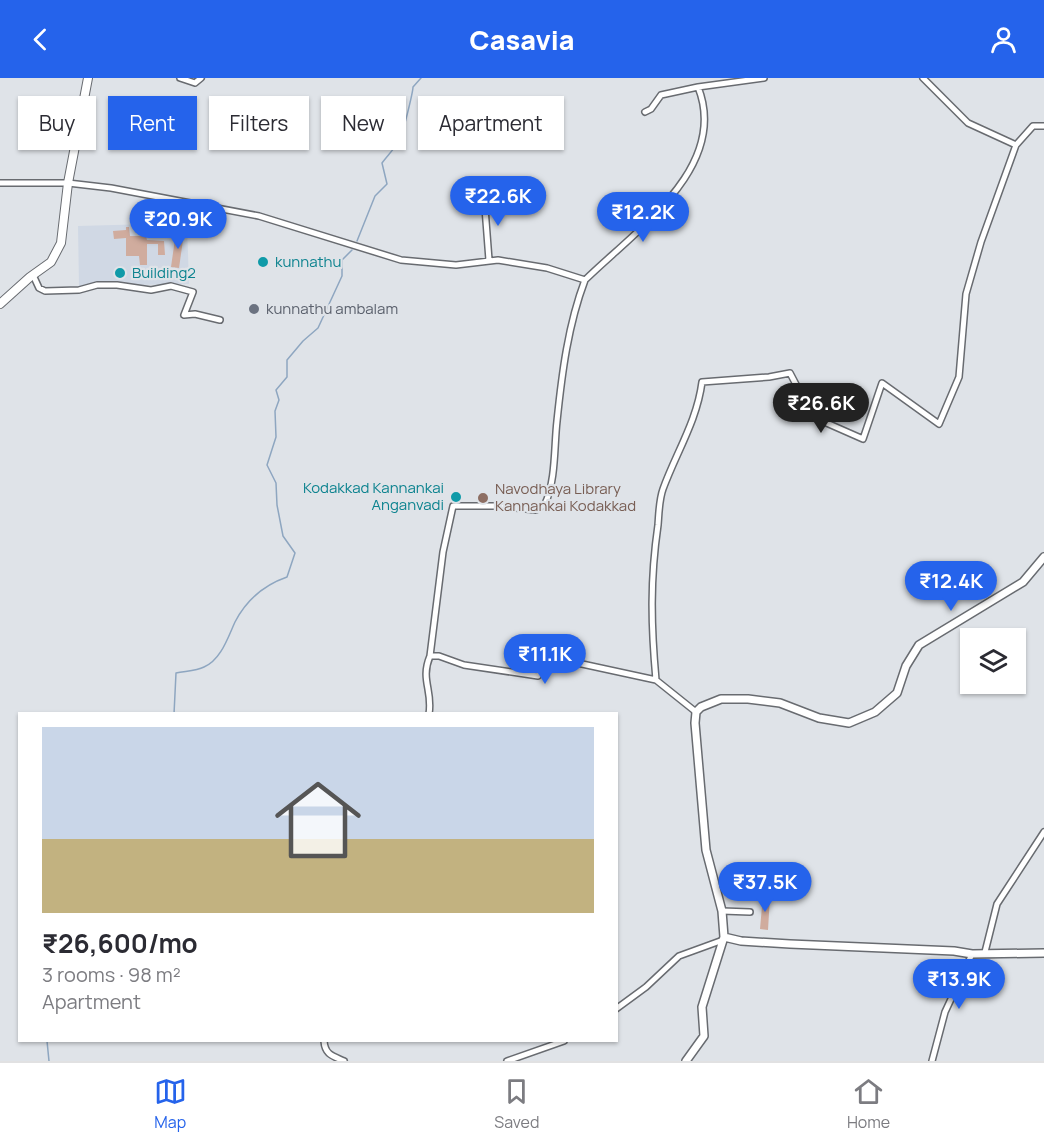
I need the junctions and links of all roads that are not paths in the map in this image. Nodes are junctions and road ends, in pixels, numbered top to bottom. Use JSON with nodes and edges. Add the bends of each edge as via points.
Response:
{"nodes":[{"id":1,"x":88,"y":78,"type":"edge"},
{"id":2,"x":180,"y":78,"type":"edge"},
{"id":3,"x":201,"y":78,"type":"edge"},
{"id":4,"x":764,"y":78,"type":"edge"},
{"id":5,"x":923,"y":78,"type":"edge"},
{"id":6,"x":698,"y":87,"type":"junction"},
{"id":7,"x":645,"y":112,"type":"dead end"},
{"id":8,"x":1044,"y":126,"type":"edge"},
{"id":9,"x":1016,"y":145,"type":"junction"},
{"id":10,"x":0,"y":183,"type":"edge"},
{"id":11,"x":68,"y":183,"type":"junction"},
{"id":12,"x":483,"y":195,"type":"dead end"},
{"id":13,"x":489,"y":260,"type":"junction"},
{"id":14,"x":33,"y":275,"type":"junction"},
{"id":15,"x":585,"y":280,"type":"junction"},
{"id":16,"x":0,"y":304,"type":"edge"},
{"id":17,"x":220,"y":320,"type":"dead end"},
{"id":18,"x":1044,"y":557,"type":"edge"},
{"id":19,"x":430,"y":657,"type":"junction"},
{"id":20,"x":656,"y":680,"type":"junction"},
{"id":21,"x":429,"y":712,"type":"edge"},
{"id":22,"x":696,"y":712,"type":"junction"},
{"id":23,"x":1044,"y":832,"type":"edge"},
{"id":24,"x":722,"y":911,"type":"junction"},
{"id":25,"x":750,"y":912,"type":"dead end"},
{"id":26,"x":724,"y":938,"type":"junction"},
{"id":27,"x":985,"y":952,"type":"junction"},
{"id":28,"x":1044,"y":953,"type":"edge"},
{"id":29,"x":972,"y":954,"type":"junction"},
{"id":30,"x":618,"y":1008,"type":"edge"},
{"id":31,"x":324,"y":1042,"type":"edge"},
{"id":32,"x":561,"y":1042,"type":"edge"},
{"id":33,"x":344,"y":1061,"type":"edge"},
{"id":34,"x":507,"y":1061,"type":"edge"},
{"id":35,"x":686,"y":1061,"type":"edge"},
{"id":36,"x":932,"y":1061,"type":"edge"}],
"edges":[{"from":1,"to":11,"type":"main road"},
{"from":2,"to":3,"type":"street","via":[[195,83]]},
{"from":4,"to":6,"type":"street"},
{"from":5,"to":9,"type":"street","via":[[968,123]]},
{"from":6,"to":7,"type":"street","via":[[661,95]]},
{"from":6,"to":15,"type":"street","via":[[705,104],[694,165],[647,224]]},
{"from":8,"to":9,"type":"street","via":[[1033,126]]},
{"from":9,"to":20,"type":"street","via":[[966,294],[959,377],[939,424],[882,383],[863,439],[813,417],[790,373],[702,382],[693,421],[662,491],[650,619]]},
{"from":10,"to":11,"type":"street"},
{"from":11,"to":13,"type":"street","via":[[245,213],[414,262],[456,265]]},
{"from":11,"to":14,"type":"main road","via":[[61,243],[51,262]]},
{"from":12,"to":13,"type":"street"},
{"from":13,"to":15,"type":"street","via":[[547,268]]},
{"from":14,"to":16,"type":"main road"},
{"from":14,"to":17,"type":"street","via":[[45,291],[97,285],[151,290],[171,286],[193,292],[184,315]]},
{"from":15,"to":19,"type":"street","via":[[568,342],[547,499],[536,510],[453,506]]},
{"from":18,"to":22,"type":"street","via":[[1023,582],[920,645],[906,666],[897,693],[875,712],[849,723],[780,703],[748,699],[721,699]]},
{"from":19,"to":20,"type":"street","via":[[538,676],[546,664],[559,659]]},
{"from":19,"to":21,"type":"street","via":[[425,672],[431,699]]},
{"from":20,"to":22,"type":"street"},
{"from":22,"to":24,"type":"street","via":[[706,850]]},
{"from":23,"to":27,"type":"street","via":[[997,904]]},
{"from":24,"to":25,"type":"street"},
{"from":24,"to":26,"type":"street"},
{"from":26,"to":29,"type":"street"},
{"from":26,"to":30,"type":"street","via":[[679,956]]},
{"from":26,"to":35,"type":"street","via":[[702,1007],[704,1036]]},
{"from":27,"to":28,"type":"street"},
{"from":27,"to":29,"type":"street"},
{"from":29,"to":36,"type":"street","via":[[945,1012]]},
{"from":31,"to":33,"type":"street","via":[[324,1050]]},
{"from":32,"to":34,"type":"street"}]}
